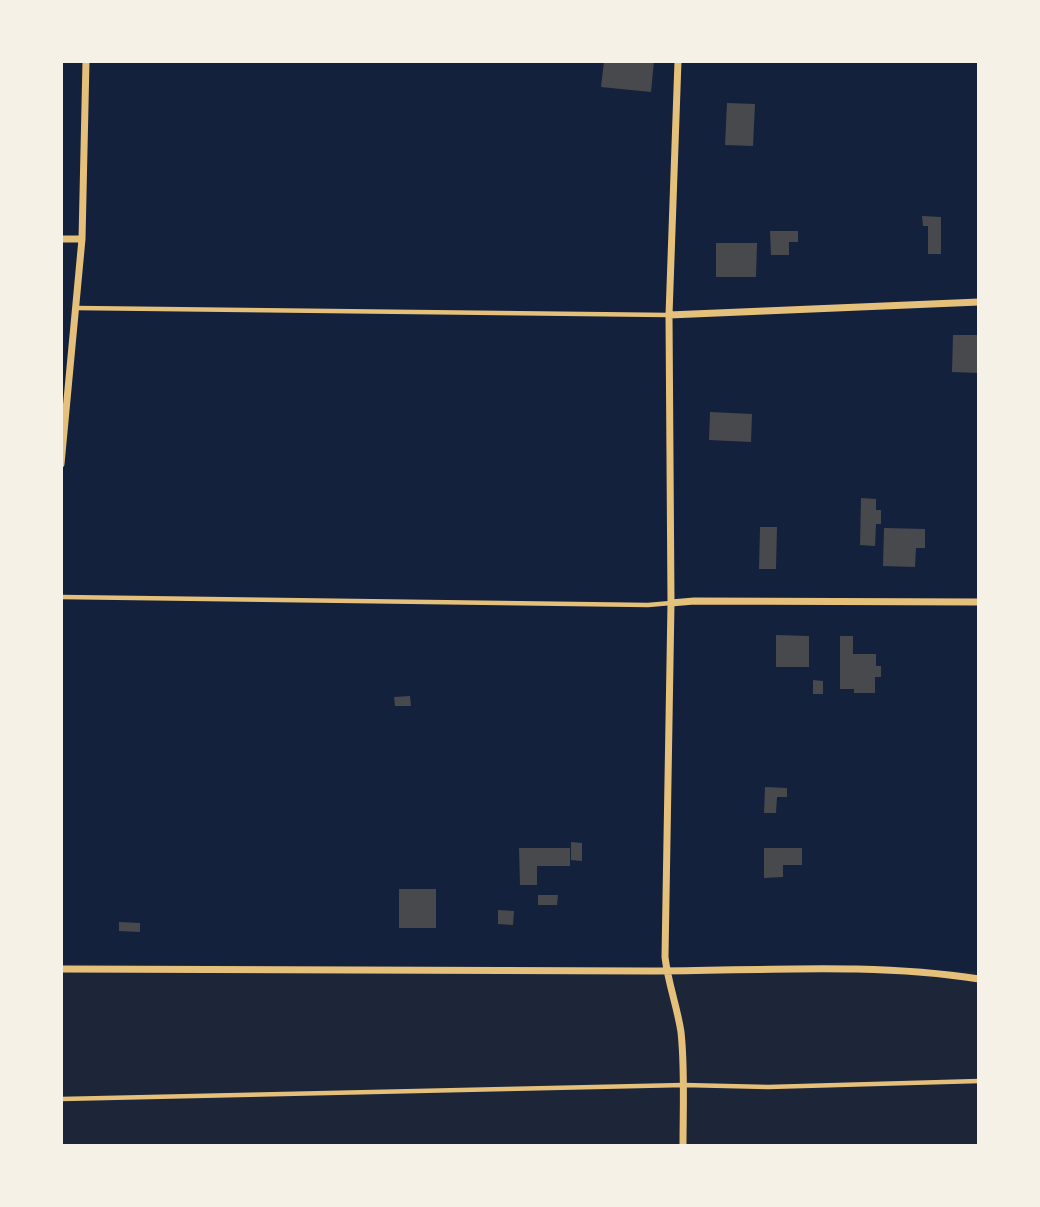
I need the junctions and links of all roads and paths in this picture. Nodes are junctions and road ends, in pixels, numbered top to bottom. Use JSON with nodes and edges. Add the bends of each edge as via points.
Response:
{"nodes":[{"id":1,"x":86,"y":61,"type":"edge"},
{"id":2,"x":678,"y":61,"type":"edge"},
{"id":3,"x":61,"y":239,"type":"edge"},
{"id":4,"x":82,"y":239,"type":"junction"},
{"id":5,"x":979,"y":302,"type":"edge"},
{"id":6,"x":76,"y":309,"type":"junction"},
{"id":7,"x":669,"y":315,"type":"junction"},
{"id":8,"x":61,"y":464,"type":"edge"},
{"id":9,"x":61,"y":597,"type":"edge"},
{"id":10,"x":979,"y":602,"type":"edge"},
{"id":11,"x":671,"y":603,"type":"junction"},
{"id":12,"x":61,"y":970,"type":"edge"},
{"id":13,"x":667,"y":971,"type":"junction"},
{"id":14,"x":979,"y":979,"type":"edge"},
{"id":15,"x":979,"y":1081,"type":"edge"},
{"id":16,"x":684,"y":1085,"type":"junction"},
{"id":17,"x":61,"y":1099,"type":"edge"},
{"id":18,"x":683,"y":1146,"type":"edge"}],
"edges":[{"from":1,"to":4,"type":"street"},
{"from":2,"to":7,"type":"street"},
{"from":3,"to":4,"type":"street"},
{"from":4,"to":6,"type":"street"},
{"from":5,"to":7,"type":"street"},
{"from":6,"to":7,"type":"lane"},
{"from":6,"to":8,"type":"street"},
{"from":7,"to":11,"type":"street"},
{"from":9,"to":11,"type":"lane"},
{"from":10,"to":11,"type":"street"},
{"from":11,"to":13,"type":"street"},
{"from":12,"to":13,"type":"street"},
{"from":13,"to":14,"type":"street","via":[[890,971]]},
{"from":13,"to":16,"type":"street","via":[[678,1014]]},
{"from":15,"to":16,"type":"lane"},
{"from":16,"to":17,"type":"lane"},
{"from":16,"to":18,"type":"street"}]}
